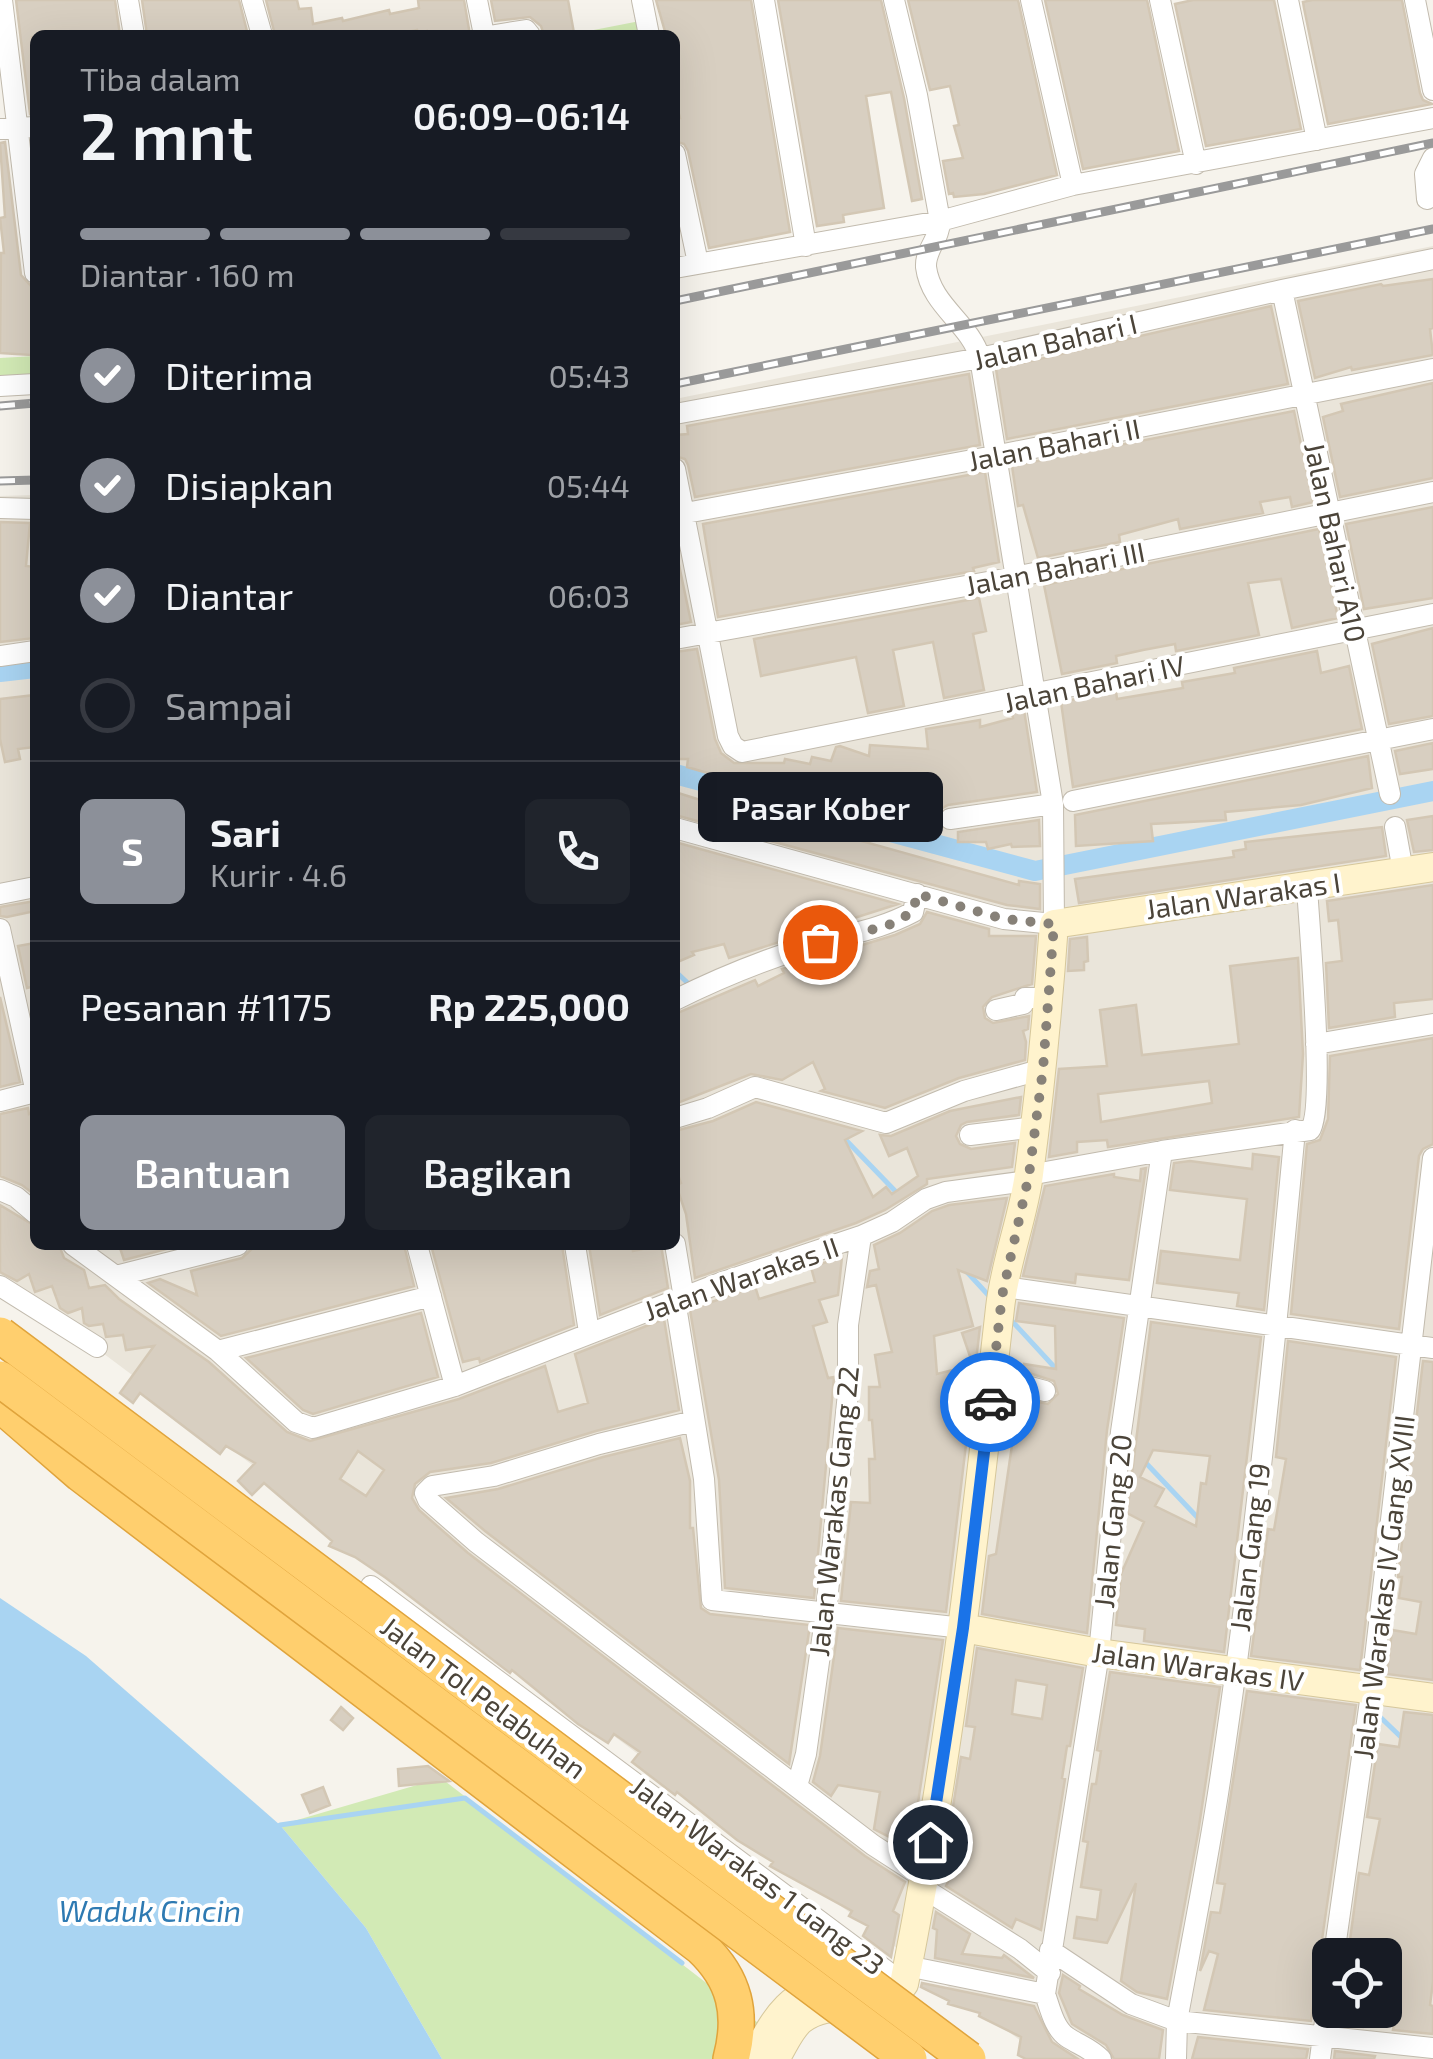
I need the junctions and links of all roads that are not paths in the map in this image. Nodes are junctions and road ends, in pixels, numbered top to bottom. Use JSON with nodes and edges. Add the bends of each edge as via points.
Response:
{"nodes":[{"id":1,"x":2,"y":0,"type":"edge"},
{"id":2,"x":128,"y":0,"type":"edge"},
{"id":3,"x":252,"y":0,"type":"edge"},
{"id":4,"x":477,"y":0,"type":"edge"},
{"id":5,"x":642,"y":0,"type":"edge"},
{"id":6,"x":764,"y":0,"type":"edge"},
{"id":7,"x":894,"y":0,"type":"edge"},
{"id":8,"x":1031,"y":0,"type":"edge"},
{"id":9,"x":1160,"y":0,"type":"edge"},
{"id":10,"x":1288,"y":0,"type":"edge"},
{"id":11,"x":1415,"y":0,"type":"edge"},
{"id":12,"x":133,"y":30,"type":"edge"},
{"id":13,"x":261,"y":30,"type":"edge"},
{"id":14,"x":483,"y":30,"type":"edge"},
{"id":15,"x":648,"y":30,"type":"edge"},
{"id":16,"x":1433,"y":90,"type":"edge"},
{"id":17,"x":1433,"y":118,"type":"edge"},
{"id":18,"x":18,"y":128,"type":"edge"},
{"id":19,"x":1317,"y":140,"type":"junction"},
{"id":20,"x":1433,"y":158,"type":"edge"},
{"id":21,"x":1196,"y":164,"type":"junction"},
{"id":22,"x":680,"y":178,"type":"edge"},
{"id":23,"x":1073,"y":185,"type":"junction"},
{"id":24,"x":1427,"y":199,"type":"dead end"},
{"id":25,"x":940,"y":221,"type":"junction"},
{"id":26,"x":30,"y":230,"type":"edge"},
{"id":27,"x":806,"y":246,"type":"junction"},
{"id":28,"x":1433,"y":259,"type":"edge"},
{"id":29,"x":698,"y":263,"type":"junction"},
{"id":30,"x":680,"y":267,"type":"edge"},
{"id":31,"x":1282,"y":290,"type":"junction"},
{"id":32,"x":980,"y":358,"type":"junction"},
{"id":33,"x":1433,"y":369,"type":"edge"},
{"id":34,"x":30,"y":384,"type":"edge"},
{"id":35,"x":0,"y":386,"type":"edge"},
{"id":36,"x":1306,"y":396,"type":"junction"},
{"id":37,"x":680,"y":413,"type":"edge"},
{"id":38,"x":994,"y":456,"type":"junction"},
{"id":39,"x":1433,"y":492,"type":"edge"},
{"id":40,"x":0,"y":508,"type":"edge"},
{"id":41,"x":30,"y":509,"type":"edge"},
{"id":42,"x":1330,"y":513,"type":"junction"},
{"id":43,"x":680,"y":514,"type":"edge"},
{"id":44,"x":680,"y":518,"type":"edge"},
{"id":45,"x":1016,"y":578,"type":"junction"},
{"id":46,"x":1433,"y":614,"type":"edge"},
{"id":47,"x":1354,"y":630,"type":"junction"},
{"id":48,"x":708,"y":631,"type":"junction"},
{"id":49,"x":680,"y":638,"type":"edge"},
{"id":50,"x":30,"y":653,"type":"edge"},
{"id":51,"x":0,"y":656,"type":"edge"},
{"id":52,"x":1037,"y":694,"type":"junction"},
{"id":53,"x":1433,"y":729,"type":"edge"},
{"id":54,"x":1377,"y":740,"type":"junction"},
{"id":55,"x":1390,"y":794,"type":"dead end"},
{"id":56,"x":1060,"y":809,"type":"junction"},
{"id":57,"x":950,"y":820,"type":"dead end"},
{"id":58,"x":1396,"y":827,"type":"dead end"},
{"id":59,"x":680,"y":829,"type":"edge"},
{"id":60,"x":1433,"y":867,"type":"edge"},
{"id":61,"x":1403,"y":871,"type":"junction"},
{"id":62,"x":30,"y":887,"type":"edge"},
{"id":63,"x":1307,"y":887,"type":"junction"},
{"id":64,"x":0,"y":894,"type":"edge"},
{"id":65,"x":917,"y":894,"type":"junction"},
{"id":66,"x":1054,"y":914,"type":"junction"},
{"id":67,"x":0,"y":929,"type":"edge"},
{"id":68,"x":680,"y":998,"type":"edge"},
{"id":69,"x":1048,"y":998,"type":"junction"},
{"id":70,"x":996,"y":1010,"type":"dead end"},
{"id":71,"x":1433,"y":1024,"type":"edge"},
{"id":72,"x":1316,"y":1044,"type":"junction"},
{"id":73,"x":30,"y":1067,"type":"edge"},
{"id":74,"x":1043,"y":1069,"type":"junction"},
{"id":75,"x":30,"y":1092,"type":"edge"},
{"id":76,"x":0,"y":1101,"type":"edge"},
{"id":77,"x":680,"y":1116,"type":"edge"},
{"id":78,"x":1034,"y":1127,"type":"junction"},
{"id":79,"x":1295,"y":1130,"type":"junction"},
{"id":80,"x":970,"y":1136,"type":"dead end"},
{"id":81,"x":1162,"y":1151,"type":"junction"},
{"id":82,"x":1433,"y":1158,"type":"edge"},
{"id":83,"x":1028,"y":1178,"type":"junction"},
{"id":84,"x":861,"y":1236,"type":"junction"},
{"id":85,"x":80,"y":1250,"type":"edge"},
{"id":86,"x":218,"y":1250,"type":"edge"},
{"id":87,"x":418,"y":1250,"type":"edge"},
{"id":88,"x":576,"y":1250,"type":"edge"},
{"id":89,"x":675,"y":1250,"type":"edge"},
{"id":90,"x":116,"y":1276,"type":"junction"},
{"id":91,"x":0,"y":1286,"type":"edge"},
{"id":92,"x":431,"y":1296,"type":"junction"},
{"id":93,"x":679,"y":1299,"type":"junction"},
{"id":94,"x":1139,"y":1305,"type":"junction"},
{"id":95,"x":1001,"y":1309,"type":"junction"},
{"id":96,"x":1277,"y":1327,"type":"junction"},
{"id":97,"x":589,"y":1332,"type":"junction"},
{"id":98,"x":0,"y":1335,"type":"edge"},
{"id":99,"x":97,"y":1347,"type":"dead end"},
{"id":100,"x":1422,"y":1347,"type":"edge"},
{"id":101,"x":218,"y":1351,"type":"junction"},
{"id":102,"x":994,"y":1378,"type":"junction"},
{"id":103,"x":0,"y":1379,"type":"edge"},
{"id":104,"x":455,"y":1386,"type":"junction"},
{"id":105,"x":1045,"y":1392,"type":"dead end"},
{"id":106,"x":0,"y":1404,"type":"edge"},
{"id":107,"x":694,"y":1421,"type":"junction"},
{"id":108,"x":372,"y":1586,"type":"dead end"},
{"id":109,"x":826,"y":1612,"type":"junction"},
{"id":110,"x":963,"y":1628,"type":"junction"},
{"id":111,"x":1099,"y":1653,"type":"junction"},
{"id":112,"x":1235,"y":1671,"type":"junction"},
{"id":113,"x":1361,"y":1692,"type":"junction"},
{"id":114,"x":1433,"y":1698,"type":"edge"},
{"id":115,"x":797,"y":1786,"type":"junction"},
{"id":116,"x":924,"y":1883,"type":"junction"},
{"id":117,"x":1336,"y":1938,"type":"edge"},
{"id":118,"x":1050,"y":1950,"type":"junction"},
{"id":119,"x":902,"y":1982,"type":"junction"},
{"id":120,"x":1047,"y":1984,"type":"junction"},
{"id":121,"x":1178,"y":2021,"type":"junction"},
{"id":122,"x":1324,"y":2028,"type":"edge"},
{"id":123,"x":1323,"y":2036,"type":"junction"},
{"id":124,"x":1433,"y":2048,"type":"edge"},
{"id":125,"x":731,"y":2059,"type":"edge"},
{"id":126,"x":753,"y":2059,"type":"edge"},
{"id":127,"x":775,"y":2059,"type":"edge"},
{"id":128,"x":910,"y":2059,"type":"edge"},
{"id":129,"x":968,"y":2059,"type":"edge"},
{"id":130,"x":1101,"y":2059,"type":"edge"},
{"id":131,"x":1176,"y":2059,"type":"edge"},
{"id":132,"x":1320,"y":2059,"type":"edge"}],
"edges":[{"from":1,"to":18,"type":"street"},
{"from":2,"to":12,"type":"street"},
{"from":3,"to":13,"type":"street"},
{"from":4,"to":14,"type":"street"},
{"from":5,"to":15,"type":"street"},
{"from":6,"to":27,"type":"street"},
{"from":7,"to":25,"type":"street"},
{"from":8,"to":23,"type":"street"},
{"from":9,"to":21,"type":"street"},
{"from":10,"to":19,"type":"street"},
{"from":11,"to":16,"type":"street"},
{"from":17,"to":19,"type":"street"},
{"from":18,"to":26,"type":"street"},
{"from":19,"to":21,"type":"street"},
{"from":20,"to":24,"type":"street","via":[[1425,174]]},
{"from":21,"to":23,"type":"street"},
{"from":22,"to":29,"type":"street"},
{"from":23,"to":25,"type":"street"},
{"from":25,"to":27,"type":"street"},
{"from":25,"to":32,"type":"street","via":[[927,273]]},
{"from":27,"to":29,"type":"street"},
{"from":28,"to":31,"type":"street","name":"Jalan Bahari I"},
{"from":29,"to":30,"type":"street"},
{"from":31,"to":32,"type":"street","name":"Jalan Bahari I"},
{"from":31,"to":36,"type":"street","name":"Jalan Bahari A10"},
{"from":32,"to":37,"type":"street","name":"Jalan Bahari I"},
{"from":32,"to":38,"type":"street"},
{"from":33,"to":36,"type":"street","name":"Jalan Bahari II"},
{"from":34,"to":35,"type":"street"},
{"from":36,"to":38,"type":"street","name":"Jalan Bahari II"},
{"from":36,"to":42,"type":"street","name":"Jalan Bahari A10"},
{"from":38,"to":43,"type":"street","name":"Jalan Bahari II"},
{"from":38,"to":45,"type":"street"},
{"from":39,"to":42,"type":"street","name":"Jalan Bahari III"},
{"from":40,"to":41,"type":"street"},
{"from":42,"to":45,"type":"street","name":"Jalan Bahari III"},
{"from":42,"to":47,"type":"street","name":"Jalan Bahari A10"},
{"from":44,"to":48,"type":"street"},
{"from":45,"to":48,"type":"street","name":"Jalan Bahari III"},
{"from":45,"to":52,"type":"street"},
{"from":46,"to":47,"type":"street","name":"Jalan Bahari IV"},
{"from":47,"to":52,"type":"street","name":"Jalan Bahari IV"},
{"from":47,"to":54,"type":"street","name":"Jalan Bahari A10"},
{"from":48,"to":49,"type":"street","name":"Jalan Bahari III"},
{"from":48,"to":52,"type":"street","name":"Jalan Bahari IV","via":[[728,736],[737,750]]},
{"from":50,"to":51,"type":"street"},
{"from":52,"to":56,"type":"street"},
{"from":53,"to":54,"type":"street"},
{"from":54,"to":55,"type":"street","name":"Jalan Bahari A10"},
{"from":54,"to":56,"type":"street"},
{"from":56,"to":57,"type":"street"},
{"from":56,"to":66,"type":"street"},
{"from":58,"to":61,"type":"street"},
{"from":59,"to":65,"type":"street"},
{"from":60,"to":61,"type":"street","name":"Jalan Warakas I"},
{"from":61,"to":63,"type":"street","name":"Jalan Warakas I"},
{"from":62,"to":64,"type":"street"},
{"from":63,"to":66,"type":"street","name":"Jalan Warakas I"},
{"from":63,"to":72,"type":"street"},
{"from":65,"to":66,"type":"street","via":[[1004,919]]},
{"from":65,"to":68,"type":"street","via":[[913,912],[887,926],[820,942]]},
{"from":66,"to":69,"type":"street"},
{"from":67,"to":73,"type":"street"},
{"from":69,"to":70,"type":"street","via":[[1024,998],[1023,1004]]},
{"from":69,"to":74,"type":"street"},
{"from":71,"to":72,"type":"street"},
{"from":72,"to":79,"type":"street","via":[[1316,1118],[1310,1130]]},
{"from":74,"to":77,"type":"street","via":[[886,1123],[755,1087]]},
{"from":74,"to":78,"type":"street"},
{"from":75,"to":76,"type":"street"},
{"from":78,"to":80,"type":"street"},
{"from":78,"to":83,"type":"street"},
{"from":79,"to":81,"type":"street","name":"Jalan Warakas II"},
{"from":79,"to":96,"type":"street","name":"Jalan Gang 19"},
{"from":81,"to":83,"type":"street","name":"Jalan Warakas II"},
{"from":81,"to":94,"type":"street","name":"Jalan Gang 20"},
{"from":82,"to":100,"type":"street","name":"Jalan Warakas IV Gang XVIII"},
{"from":83,"to":84,"type":"street","name":"Jalan Warakas II","via":[[946,1192]]},
{"from":83,"to":95,"type":"street"},
{"from":84,"to":93,"type":"street","name":"Jalan Warakas II"},
{"from":84,"to":109,"type":"street","name":"Jalan Warakas Gang 22"},
{"from":85,"to":90,"type":"street"},
{"from":86,"to":90,"type":"street"},
{"from":87,"to":92,"type":"street"},
{"from":88,"to":97,"type":"street"},
{"from":89,"to":93,"type":"street"},
{"from":90,"to":101,"type":"street"},
{"from":91,"to":99,"type":"street"},
{"from":92,"to":101,"type":"street"},
{"from":92,"to":104,"type":"street"},
{"from":93,"to":97,"type":"street","name":"Jalan Warakas II"},
{"from":93,"to":107,"type":"street"},
{"from":94,"to":95,"type":"street"},
{"from":94,"to":96,"type":"street"},
{"from":94,"to":111,"type":"street","name":"Jalan Gang 20"},
{"from":95,"to":102,"type":"street"},
{"from":96,"to":100,"type":"street"},
{"from":96,"to":112,"type":"street","name":"Jalan Gang 19"},
{"from":97,"to":104,"type":"street","name":"Jalan Warakas II"},
{"from":98,"to":129,"type":"highway","name":"Jalan Tol Pelabuhan","bridge":true},
{"from":100,"to":113,"type":"street","name":"Jalan Warakas IV Gang XVIII"},
{"from":101,"to":104,"type":"street","name":"Jalan Warakas II","via":[[305,1428]]},
{"from":102,"to":105,"type":"street"},
{"from":102,"to":110,"type":"street"},
{"from":103,"to":128,"type":"highway","name":"Jalan Tol Pelabuhan","bridge":true},
{"from":106,"to":125,"type":"highway","via":[[81,1474],[715,1960],[735,1996]]},
{"from":107,"to":109,"type":"street","via":[[712,1600]]},
{"from":107,"to":115,"type":"street","via":[[494,1476],[432,1486],[428,1500]]},
{"from":108,"to":119,"type":"street","name":"Jalan Warakas 1 Gang 23"},
{"from":109,"to":110,"type":"street"},
{"from":109,"to":115,"type":"street","name":"Jalan Warakas Gang 22"},
{"from":110,"to":111,"type":"street","name":"Jalan Warakas IV"},
{"from":110,"to":116,"type":"street"},
{"from":111,"to":112,"type":"street","name":"Jalan Warakas IV"},
{"from":111,"to":118,"type":"street","name":"Jalan Gang 20"},
{"from":112,"to":113,"type":"street","name":"Jalan Warakas IV"},
{"from":112,"to":121,"type":"street","name":"Jalan Gang 19"},
{"from":113,"to":114,"type":"street","name":"Jalan Warakas IV"},
{"from":113,"to":117,"type":"street","name":"Jalan Warakas IV Gang XVIII"},
{"from":115,"to":116,"type":"street"},
{"from":116,"to":119,"type":"street"},
{"from":116,"to":120,"type":"street","via":[[1020,1949]]},
{"from":118,"to":120,"type":"street","name":"Jalan Gang 20"},
{"from":118,"to":121,"type":"street","via":[[1131,2004]]},
{"from":119,"to":120,"type":"street"},
{"from":119,"to":126,"type":"street","via":[[815,1989],[783,2008]]},
{"from":119,"to":127,"type":"street","via":[[876,2004],[825,2007],[798,2022]]},
{"from":120,"to":130,"type":"street","via":[[1064,2036]]},
{"from":121,"to":123,"type":"street"},
{"from":121,"to":131,"type":"street","name":"Jalan Gang 19"},
{"from":122,"to":123,"type":"street"},
{"from":123,"to":124,"type":"street"},
{"from":123,"to":132,"type":"street"}]}
